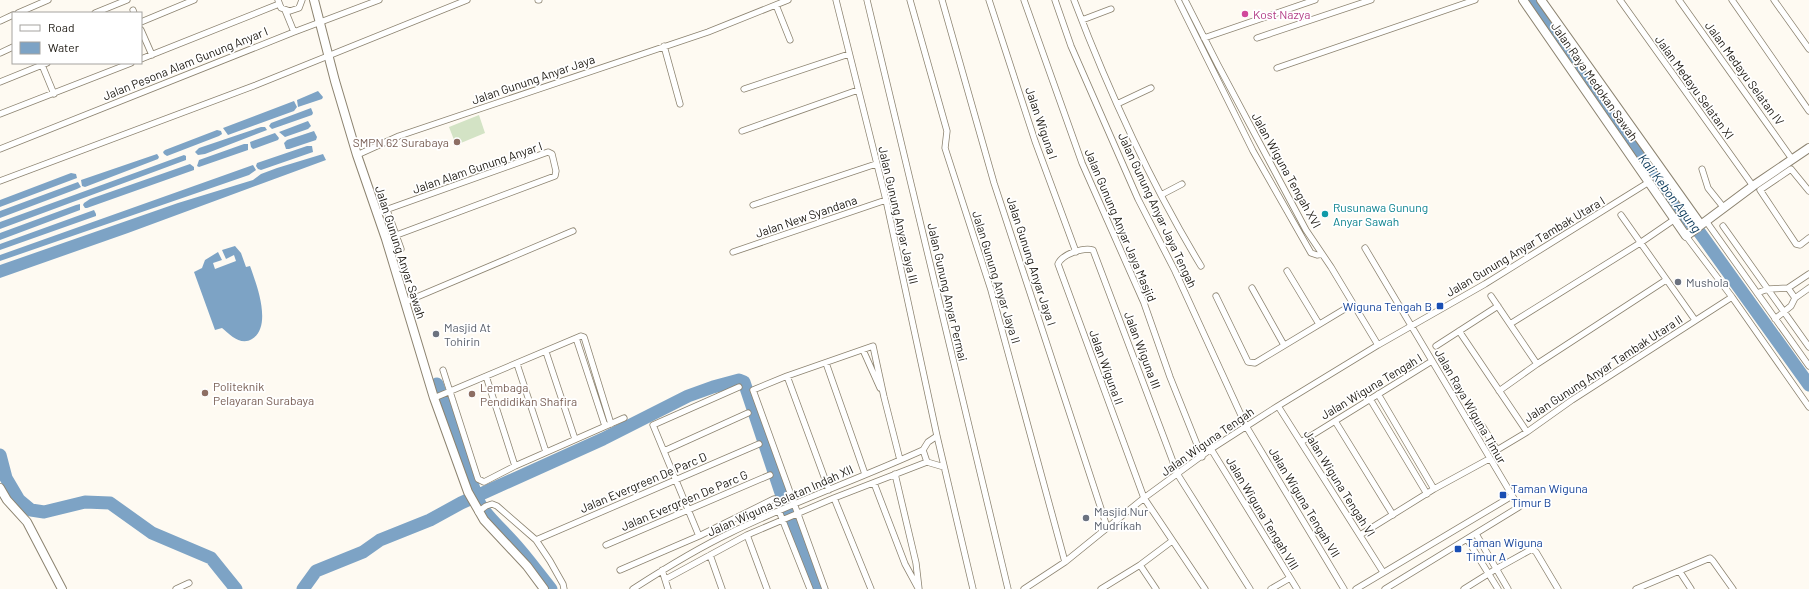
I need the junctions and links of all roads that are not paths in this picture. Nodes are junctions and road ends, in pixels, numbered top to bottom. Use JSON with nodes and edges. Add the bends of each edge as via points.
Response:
{"nodes":[{"id":1,"x":48,"y":0,"type":"edge"},
{"id":2,"x":127,"y":0,"type":"edge"},
{"id":3,"x":194,"y":0,"type":"edge"},
{"id":4,"x":302,"y":0,"type":"edge"},
{"id":5,"x":314,"y":0,"type":"edge"},
{"id":6,"x":379,"y":0,"type":"edge"},
{"id":7,"x":467,"y":0,"type":"edge"},
{"id":8,"x":788,"y":0,"type":"edge"},
{"id":9,"x":836,"y":0,"type":"edge"},
{"id":10,"x":867,"y":0,"type":"edge"},
{"id":11,"x":910,"y":0,"type":"edge"},
{"id":12,"x":942,"y":0,"type":"edge"},
{"id":13,"x":989,"y":0,"type":"edge"},
{"id":14,"x":1024,"y":0,"type":"edge"},
{"id":15,"x":1055,"y":0,"type":"edge"},
{"id":16,"x":1074,"y":0,"type":"edge"},
{"id":17,"x":1178,"y":0,"type":"edge"},
{"id":18,"x":1185,"y":0,"type":"edge"},
{"id":19,"x":1315,"y":0,"type":"edge"},
{"id":20,"x":1371,"y":0,"type":"edge"},
{"id":21,"x":1475,"y":0,"type":"edge"},
{"id":22,"x":1523,"y":0,"type":"edge"},
{"id":23,"x":1541,"y":0,"type":"edge"},
{"id":24,"x":1620,"y":0,"type":"edge"},
{"id":25,"x":1679,"y":0,"type":"edge"},
{"id":26,"x":1732,"y":0,"type":"edge"},
{"id":27,"x":1774,"y":0,"type":"edge"},
{"id":28,"x":278,"y":2,"type":"edge"},
{"id":29,"x":776,"y":5,"type":"junction"},
{"id":30,"x":1111,"y":9,"type":"dead end"},
{"id":31,"x":285,"y":10,"type":"junction"},
{"id":32,"x":20,"y":12,"type":"edge"},
{"id":33,"x":97,"y":12,"type":"edge"},
{"id":34,"x":12,"y":15,"type":"edge"},
{"id":35,"x":1082,"y":20,"type":"junction"},
{"id":36,"x":0,"y":21,"type":"edge"},
{"id":37,"x":142,"y":22,"type":"edge"},
{"id":38,"x":320,"y":23,"type":"junction"},
{"id":39,"x":142,"y":32,"type":"edge"},
{"id":40,"x":294,"y":32,"type":"junction"},
{"id":41,"x":1204,"y":38,"type":"junction"},
{"id":42,"x":1257,"y":38,"type":"dead end"},
{"id":43,"x":790,"y":40,"type":"dead end"},
{"id":44,"x":664,"y":46,"type":"junction"},
{"id":45,"x":12,"y":47,"type":"edge"},
{"id":46,"x":1809,"y":48,"type":"edge"},
{"id":47,"x":0,"y":53,"type":"edge"},
{"id":48,"x":849,"y":54,"type":"junction"},
{"id":49,"x":152,"y":55,"type":"junction"},
{"id":50,"x":329,"y":56,"type":"junction"},
{"id":51,"x":142,"y":59,"type":"edge"},
{"id":52,"x":44,"y":64,"type":"edge"},
{"id":53,"x":129,"y":64,"type":"edge"},
{"id":54,"x":1276,"y":68,"type":"dead end"},
{"id":55,"x":0,"y":82,"type":"edge"},
{"id":56,"x":1151,"y":88,"type":"dead end"},
{"id":57,"x":744,"y":89,"type":"dead end"},
{"id":58,"x":858,"y":90,"type":"junction"},
{"id":59,"x":54,"y":94,"type":"junction"},
{"id":60,"x":680,"y":104,"type":"dead end"},
{"id":61,"x":1117,"y":104,"type":"junction"},
{"id":62,"x":1809,"y":111,"type":"edge"},
{"id":63,"x":0,"y":114,"type":"edge"},
{"id":64,"x":742,"y":131,"type":"dead end"},
{"id":65,"x":0,"y":148,"type":"edge"},
{"id":66,"x":1809,"y":148,"type":"edge"},
{"id":67,"x":357,"y":155,"type":"junction"},
{"id":68,"x":1792,"y":159,"type":"junction"},
{"id":69,"x":876,"y":164,"type":"junction"},
{"id":70,"x":1702,"y":169,"type":"dead end"},
{"id":71,"x":0,"y":180,"type":"edge"},
{"id":72,"x":1649,"y":182,"type":"junction"},
{"id":73,"x":1182,"y":184,"type":"dead end"},
{"id":74,"x":1753,"y":186,"type":"junction"},
{"id":75,"x":1809,"y":191,"type":"edge"},
{"id":76,"x":1161,"y":195,"type":"junction"},
{"id":77,"x":886,"y":200,"type":"junction"},
{"id":78,"x":753,"y":205,"type":"dead end"},
{"id":79,"x":1724,"y":208,"type":"junction"},
{"id":80,"x":387,"y":210,"type":"junction"},
{"id":81,"x":377,"y":213,"type":"junction"},
{"id":82,"x":1621,"y":215,"type":"dead end"},
{"id":83,"x":1675,"y":219,"type":"junction"},
{"id":84,"x":1702,"y":224,"type":"junction"},
{"id":85,"x":1722,"y":226,"type":"dead end"},
{"id":86,"x":573,"y":231,"type":"dead end"},
{"id":87,"x":1688,"y":235,"type":"junction"},
{"id":88,"x":396,"y":236,"type":"junction"},
{"id":89,"x":1809,"y":238,"type":"edge"},
{"id":90,"x":386,"y":240,"type":"junction"},
{"id":91,"x":1640,"y":243,"type":"junction"},
{"id":92,"x":1365,"y":248,"type":"dead end"},
{"id":93,"x":401,"y":249,"type":"dead end"},
{"id":94,"x":733,"y":252,"type":"dead end"},
{"id":95,"x":1076,"y":252,"type":"junction"},
{"id":96,"x":1322,"y":254,"type":"junction"},
{"id":97,"x":1201,"y":266,"type":"dead end"},
{"id":98,"x":1287,"y":271,"type":"dead end"},
{"id":99,"x":1809,"y":274,"type":"edge"},
{"id":100,"x":1666,"y":280,"type":"junction"},
{"id":101,"x":1252,"y":288,"type":"dead end"},
{"id":102,"x":1788,"y":288,"type":"junction"},
{"id":103,"x":1809,"y":288,"type":"edge"},
{"id":104,"x":1768,"y":289,"type":"junction"},
{"id":105,"x":1757,"y":293,"type":"junction"},
{"id":106,"x":1216,"y":296,"type":"dead end"},
{"id":107,"x":1491,"y":296,"type":"dead end"},
{"id":108,"x":1732,"y":297,"type":"junction"},
{"id":109,"x":1795,"y":298,"type":"junction"},
{"id":110,"x":405,"y":302,"type":"junction"},
{"id":111,"x":1353,"y":304,"type":"junction"},
{"id":112,"x":1498,"y":306,"type":"junction"},
{"id":113,"x":1784,"y":312,"type":"junction"},
{"id":114,"x":1695,"y":320,"type":"junction"},
{"id":115,"x":1775,"y":320,"type":"junction"},
{"id":116,"x":1319,"y":324,"type":"junction"},
{"id":117,"x":1510,"y":324,"type":"junction"},
{"id":118,"x":1412,"y":327,"type":"junction"},
{"id":119,"x":1459,"y":331,"type":"junction"},
{"id":120,"x":1284,"y":345,"type":"junction"},
{"id":121,"x":1378,"y":345,"type":"junction"},
{"id":122,"x":1436,"y":346,"type":"dead end"},
{"id":123,"x":1809,"y":347,"type":"edge"},
{"id":124,"x":863,"y":350,"type":"junction"},
{"id":125,"x":546,"y":352,"type":"junction"},
{"id":126,"x":1432,"y":361,"type":"junction"},
{"id":127,"x":826,"y":363,"type":"junction"},
{"id":128,"x":517,"y":364,"type":"junction"},
{"id":129,"x":1537,"y":364,"type":"junction"},
{"id":130,"x":1809,"y":366,"type":"edge"},
{"id":131,"x":443,"y":370,"type":"dead end"},
{"id":132,"x":486,"y":376,"type":"junction"},
{"id":133,"x":787,"y":376,"type":"junction"},
{"id":134,"x":739,"y":387,"type":"dead end"},
{"id":135,"x":449,"y":391,"type":"junction"},
{"id":136,"x":1499,"y":391,"type":"junction"},
{"id":137,"x":1378,"y":394,"type":"junction"},
{"id":138,"x":435,"y":397,"type":"junction"},
{"id":139,"x":884,"y":397,"type":"junction"},
{"id":140,"x":1370,"y":399,"type":"junction"},
{"id":141,"x":1278,"y":406,"type":"junction"},
{"id":142,"x":1809,"y":407,"type":"edge"},
{"id":143,"x":748,"y":413,"type":"dead end"},
{"id":144,"x":624,"y":418,"type":"dead end"},
{"id":145,"x":1335,"y":421,"type":"junction"},
{"id":146,"x":608,"y":425,"type":"junction"},
{"id":147,"x":1246,"y":426,"type":"junction"},
{"id":148,"x":1483,"y":428,"type":"dead end"},
{"id":149,"x":1527,"y":432,"type":"junction"},
{"id":150,"x":937,"y":436,"type":"junction"},
{"id":151,"x":575,"y":439,"type":"junction"},
{"id":152,"x":1301,"y":442,"type":"junction"},
{"id":153,"x":759,"y":444,"type":"dead end"},
{"id":154,"x":1211,"y":449,"type":"junction"},
{"id":155,"x":923,"y":450,"type":"junction"},
{"id":156,"x":664,"y":451,"type":"junction"},
{"id":157,"x":546,"y":452,"type":"junction"},
{"id":158,"x":1202,"y":457,"type":"junction"},
{"id":159,"x":1489,"y":459,"type":"junction"},
{"id":160,"x":900,"y":460,"type":"junction"},
{"id":161,"x":927,"y":462,"type":"junction"},
{"id":162,"x":515,"y":466,"type":"junction"},
{"id":163,"x":944,"y":467,"type":"junction"},
{"id":164,"x":865,"y":474,"type":"junction"},
{"id":165,"x":895,"y":474,"type":"junction"},
{"id":166,"x":770,"y":475,"type":"dead end"},
{"id":167,"x":1178,"y":475,"type":"junction"},
{"id":168,"x":675,"y":480,"type":"junction"},
{"id":169,"x":874,"y":483,"type":"junction"},
{"id":170,"x":0,"y":488,"type":"edge"},
{"id":171,"x":1434,"y":489,"type":"junction"},
{"id":172,"x":829,"y":490,"type":"junction"},
{"id":173,"x":1427,"y":494,"type":"junction"},
{"id":174,"x":1512,"y":496,"type":"junction"},
{"id":175,"x":834,"y":498,"type":"junction"},
{"id":176,"x":1144,"y":498,"type":"junction"},
{"id":177,"x":774,"y":499,"type":"dead end"},
{"id":178,"x":793,"y":504,"type":"junction"},
{"id":179,"x":482,"y":509,"type":"junction"},
{"id":180,"x":688,"y":509,"type":"junction"},
{"id":181,"x":781,"y":510,"type":"junction"},
{"id":182,"x":797,"y":513,"type":"junction"},
{"id":183,"x":1393,"y":515,"type":"junction"},
{"id":184,"x":785,"y":519,"type":"junction"},
{"id":185,"x":1107,"y":527,"type":"junction"},
{"id":186,"x":1476,"y":534,"type":"junction"},
{"id":187,"x":747,"y":535,"type":"junction"},
{"id":188,"x":1360,"y":535,"type":"junction"},
{"id":189,"x":699,"y":536,"type":"junction"},
{"id":190,"x":1467,"y":539,"type":"junction"},
{"id":191,"x":536,"y":540,"type":"junction"},
{"id":192,"x":1172,"y":541,"type":"junction"},
{"id":193,"x":606,"y":545,"type":"dead end"},
{"id":194,"x":710,"y":555,"type":"junction"},
{"id":195,"x":1065,"y":562,"type":"junction"},
{"id":196,"x":1140,"y":565,"type":"junction"},
{"id":197,"x":1496,"y":568,"type":"junction"},
{"id":198,"x":620,"y":570,"type":"dead end"},
{"id":199,"x":662,"y":570,"type":"junction"},
{"id":200,"x":1383,"y":572,"type":"junction"},
{"id":201,"x":1680,"y":572,"type":"junction"},
{"id":202,"x":1488,"y":574,"type":"junction"},
{"id":203,"x":1290,"y":578,"type":"junction"},
{"id":204,"x":666,"y":579,"type":"junction"},
{"id":205,"x":189,"y":583,"type":"dead end"},
{"id":206,"x":1108,"y":587,"type":"edge"},
{"id":207,"x":62,"y":589,"type":"edge"},
{"id":208,"x":176,"y":589,"type":"edge"},
{"id":209,"x":544,"y":589,"type":"edge"},
{"id":210,"x":564,"y":589,"type":"edge"},
{"id":211,"x":633,"y":589,"type":"edge"},
{"id":212,"x":668,"y":589,"type":"edge"},
{"id":213,"x":722,"y":589,"type":"edge"},
{"id":214,"x":767,"y":589,"type":"edge"},
{"id":215,"x":810,"y":589,"type":"edge"},
{"id":216,"x":825,"y":589,"type":"edge"},
{"id":217,"x":871,"y":589,"type":"edge"},
{"id":218,"x":919,"y":589,"type":"edge"},
{"id":219,"x":973,"y":589,"type":"edge"},
{"id":220,"x":1008,"y":589,"type":"edge"},
{"id":221,"x":1024,"y":589,"type":"edge"},
{"id":222,"x":1101,"y":589,"type":"edge"},
{"id":223,"x":1156,"y":589,"type":"edge"},
{"id":224,"x":1206,"y":589,"type":"edge"},
{"id":225,"x":1250,"y":589,"type":"edge"},
{"id":226,"x":1271,"y":589,"type":"edge"},
{"id":227,"x":1297,"y":589,"type":"edge"},
{"id":228,"x":1344,"y":589,"type":"edge"},
{"id":229,"x":1356,"y":589,"type":"edge"},
{"id":230,"x":1385,"y":589,"type":"edge"},
{"id":231,"x":1464,"y":589,"type":"edge"},
{"id":232,"x":1498,"y":589,"type":"edge"},
{"id":233,"x":1508,"y":589,"type":"edge"},
{"id":234,"x":1558,"y":589,"type":"edge"},
{"id":235,"x":1636,"y":589,"type":"edge"},
{"id":236,"x":1692,"y":589,"type":"edge"},
{"id":237,"x":1732,"y":589,"type":"edge"}],
"edges":[{"from":1,"to":32,"type":"street"},
{"from":2,"to":33,"type":"street"},
{"from":3,"to":37,"type":"street"},
{"from":4,"to":31,"type":"street","via":[[299,8]]},
{"from":5,"to":38,"type":"street","name":"Jalan Gunung Anyar Sawah"},
{"from":6,"to":38,"type":"street","name":"Jalan Pesona Alam Gunung Anyar I"},
{"from":7,"to":50,"type":"street"},
{"from":8,"to":29,"type":"street","name":"Jalan Gunung Anyar Jaya"},
{"from":9,"to":48,"type":"street","name":"Jalan Gunung Anyar Jaya III"},
{"from":10,"to":220,"type":"street","name":"Jalan Gunung Anyar Permai"},
{"from":11,"to":195,"type":"street","name":"Jalan Gunung Anyar Jaya II","via":[[947,131],[945,148],[991,290]]},
{"from":12,"to":185,"type":"street","name":"Jalan Gunung Anyar Jaya I","via":[[994,183]]},
{"from":13,"to":95,"type":"street","name":"Jalan Wiguna I"},
{"from":14,"to":158,"type":"street","name":"Jalan Gunung Anyar Jaya Masjid","via":[[1082,163],[1144,303]]},
{"from":15,"to":147,"type":"street","name":"Jalan Gunung Anyar Jaya Tengah","via":[[1071,46],[1138,199],[1175,271]]},
{"from":16,"to":35,"type":"street"},
{"from":17,"to":96,"type":"street","via":[[1253,151],[1291,219],[1312,254]]},
{"from":18,"to":41,"type":"street","name":"Jalan Wiguna Tengah XVI"},
{"from":19,"to":41,"type":"street"},
{"from":20,"to":42,"type":"street"},
{"from":21,"to":54,"type":"street"},
{"from":22,"to":72,"type":"street","name":"Jalan Raya Medokan Sawah"},
{"from":23,"to":84,"type":"street","name":"Jalan Raya Medokan Sawah"},
{"from":24,"to":74,"type":"street","name":"Jalan Medayu Selatan XI"},
{"from":25,"to":68,"type":"street","name":"Jalan Medayu Selatan IV"},
{"from":26,"to":62,"type":"street"},
{"from":27,"to":46,"type":"street"},
{"from":28,"to":31,"type":"street"},
{"from":28,"to":49,"type":"street"},
{"from":29,"to":43,"type":"street"},
{"from":29,"to":44,"type":"street","name":"Jalan Gunung Anyar Jaya"},
{"from":30,"to":35,"type":"street"},
{"from":31,"to":40,"type":"street"},
{"from":34,"to":36,"type":"street"},
{"from":35,"to":61,"type":"street"},
{"from":38,"to":40,"type":"street","name":"Jalan Pesona Alam Gunung Anyar I"},
{"from":38,"to":50,"type":"street","name":"Jalan Gunung Anyar Sawah"},
{"from":39,"to":49,"type":"street"},
{"from":40,"to":65,"type":"street","name":"Jalan Pesona Alam Gunung Anyar I"},
{"from":41,"to":96,"type":"street","name":"Jalan Wiguna Tengah XVI","via":[[1306,230]]},
{"from":44,"to":60,"type":"street"},
{"from":44,"to":67,"type":"street","name":"Jalan Gunung Anyar Jaya","via":[[399,136]]},
{"from":45,"to":47,"type":"street"},
{"from":48,"to":57,"type":"street"},
{"from":48,"to":58,"type":"street","name":"Jalan Gunung Anyar Jaya III"},
{"from":49,"to":51,"type":"street"},
{"from":50,"to":67,"type":"street","name":"Jalan Gunung Anyar Sawah"},
{"from":50,"to":71,"type":"street"},
{"from":52,"to":55,"type":"street"},
{"from":52,"to":59,"type":"street"},
{"from":53,"to":59,"type":"street"},
{"from":56,"to":61,"type":"street"},
{"from":58,"to":64,"type":"street"},
{"from":58,"to":69,"type":"street","name":"Jalan Gunung Anyar Jaya III"},
{"from":59,"to":63,"type":"street"},
{"from":61,"to":76,"type":"street"},
{"from":66,"to":68,"type":"street"},
{"from":67,"to":81,"type":"street","name":"Jalan Gunung Anyar Sawah"},
{"from":68,"to":74,"type":"street"},
{"from":69,"to":77,"type":"street","name":"Jalan Gunung Anyar Jaya III"},
{"from":69,"to":78,"type":"street"},
{"from":70,"to":79,"type":"street","via":[[1708,188]]},
{"from":72,"to":83,"type":"street","name":"Jalan Raya Medokan Sawah"},
{"from":72,"to":118,"type":"street","name":"Jalan Gunung Anyar Tambak Utara I"},
{"from":73,"to":76,"type":"street"},
{"from":74,"to":79,"type":"street"},
{"from":75,"to":89,"type":"street","via":[[1791,169],[1760,190],[1796,244],[1800,245]]},
{"from":76,"to":97,"type":"street"},
{"from":77,"to":94,"type":"street","name":"Jalan New Syandana"},
{"from":77,"to":150,"type":"street","name":"Jalan Gunung Anyar Jaya III"},
{"from":79,"to":84,"type":"street"},
{"from":80,"to":81,"type":"street","name":"Jalan Alam Gunung Anyar I"},
{"from":80,"to":88,"type":"street"},
{"from":80,"to":88,"type":"street","name":"Jalan Alam Gunung Anyar I","via":[[548,152],[552,154],[555,176]]},
{"from":81,"to":90,"type":"street","name":"Jalan Gunung Anyar Sawah"},
{"from":82,"to":91,"type":"street","name":"Jalan Gunung Anyar Tambak Utara I"},
{"from":83,"to":87,"type":"street","name":"Jalan Raya Medokan Sawah"},
{"from":83,"to":91,"type":"street"},
{"from":84,"to":87,"type":"street"},
{"from":84,"to":105,"type":"street"},
{"from":85,"to":104,"type":"street"},
{"from":86,"to":110,"type":"street"},
{"from":87,"to":108,"type":"street"},
{"from":88,"to":90,"type":"street","name":"Jalan Alam Gunung Anyar I"},
{"from":88,"to":93,"type":"street"},
{"from":90,"to":110,"type":"street","name":"Jalan Gunung Anyar Sawah"},
{"from":91,"to":100,"type":"street","name":"Jalan Gunung Anyar Tambak Utara I"},
{"from":91,"to":117,"type":"street"},
{"from":92,"to":118,"type":"street"},
{"from":95,"to":167,"type":"street","name":"Jalan Wiguna III","via":[[1094,250]]},
{"from":95,"to":176,"type":"street","name":"Jalan Wiguna II","via":[[1061,259],[1058,264]]},
{"from":96,"to":111,"type":"street","name":"Jalan Wiguna Tengah XVI"},
{"from":98,"to":116,"type":"street"},
{"from":99,"to":102,"type":"street"},
{"from":100,"to":114,"type":"street","name":"Jalan Gunung Anyar Tambak Utara I"},
{"from":100,"to":129,"type":"street"},
{"from":101,"to":120,"type":"street"},
{"from":102,"to":104,"type":"street"},
{"from":102,"to":109,"type":"street"},
{"from":103,"to":109,"type":"street"},
{"from":104,"to":105,"type":"street"},
{"from":104,"to":113,"type":"street"},
{"from":105,"to":115,"type":"street"},
{"from":106,"to":120,"type":"street","via":[[1248,362],[1255,363]]},
{"from":107,"to":112,"type":"street"},
{"from":108,"to":114,"type":"street","name":"Jalan Gunung Anyar Tambak Utara II"},
{"from":108,"to":142,"type":"street"},
{"from":109,"to":113,"type":"street"},
{"from":110,"to":138,"type":"street","name":"Jalan Gunung Anyar Sawah"},
{"from":111,"to":116,"type":"street"},
{"from":111,"to":121,"type":"street","name":"Jalan Wiguna Tengah XVI"},
{"from":112,"to":117,"type":"street"},
{"from":112,"to":119,"type":"street"},
{"from":113,"to":115,"type":"street"},
{"from":113,"to":123,"type":"street"},
{"from":114,"to":149,"type":"street","name":"Jalan Gunung Anyar Tambak Utara II"},
{"from":115,"to":130,"type":"street"},
{"from":116,"to":120,"type":"street"},
{"from":117,"to":129,"type":"street"},
{"from":118,"to":121,"type":"street","name":"Jalan Wiguna Tengah"},
{"from":118,"to":126,"type":"street","name":"Jalan Raya Wiguna Timur"},
{"from":119,"to":122,"type":"street"},
{"from":119,"to":136,"type":"street","name":"Jalan Gunung Anyar Tambak Utara II"},
{"from":121,"to":141,"type":"street","name":"Jalan Wiguna Tengah"},
{"from":124,"to":127,"type":"street"},
{"from":124,"to":139,"type":"street"},
{"from":124,"to":139,"type":"street","via":[[873,346],[874,348]]},
{"from":125,"to":128,"type":"street"},
{"from":125,"to":146,"type":"street","via":[[579,337]]},
{"from":125,"to":151,"type":"street"},
{"from":126,"to":137,"type":"street","name":"Jalan Wiguna Tengah I"},
{"from":126,"to":159,"type":"street","name":"Jalan Raya Wiguna Timur"},
{"from":127,"to":133,"type":"street"},
{"from":127,"to":164,"type":"street"},
{"from":128,"to":132,"type":"street"},
{"from":128,"to":157,"type":"street"},
{"from":129,"to":136,"type":"street"},
{"from":131,"to":135,"type":"street"},
{"from":132,"to":135,"type":"street"},
{"from":132,"to":162,"type":"street"},
{"from":133,"to":172,"type":"street"},
{"from":133,"to":178,"type":"street","via":[[753,392]]},
{"from":134,"to":156,"type":"street","via":[[653,424]]},
{"from":135,"to":138,"type":"street"},
{"from":135,"to":162,"type":"street","via":[[478,478],[484,482]]},
{"from":136,"to":149,"type":"street","name":"Jalan Gunung Anyar Tambak Utara II"},
{"from":137,"to":140,"type":"street","name":"Jalan Wiguna Tengah I"},
{"from":137,"to":171,"type":"street"},
{"from":138,"to":179,"type":"street","name":"Jalan Gunung Anyar Sawah","via":[[470,496]]},
{"from":139,"to":160,"type":"street"},
{"from":140,"to":145,"type":"street","name":"Jalan Wiguna Tengah I"},
{"from":140,"to":173,"type":"street"},
{"from":141,"to":147,"type":"street","name":"Jalan Wiguna Tengah"},
{"from":141,"to":152,"type":"street","name":"Jalan Wiguna Tengah VI"},
{"from":143,"to":156,"type":"street"},
{"from":144,"to":146,"type":"street"},
{"from":145,"to":152,"type":"street","name":"Jalan Wiguna Tengah I"},
{"from":145,"to":183,"type":"street"},
{"from":146,"to":151,"type":"street"},
{"from":147,"to":154,"type":"street","name":"Jalan Wiguna Tengah"},
{"from":147,"to":228,"type":"street","name":"Jalan Wiguna Tengah VII"},
{"from":148,"to":149,"type":"street","via":[[1497,450]]},
{"from":150,"to":155,"type":"street","name":"Jalan Wiguna Selatan Indah XII","via":[[928,442]]},
{"from":150,"to":163,"type":"street","name":"Jalan Gunung Anyar Jaya III"},
{"from":151,"to":157,"type":"street"},
{"from":152,"to":188,"type":"street","name":"Jalan Wiguna Tengah VI"},
{"from":153,"to":168,"type":"street","name":"Jalan Evergreen De Parc D"},
{"from":154,"to":158,"type":"street","name":"Jalan Wiguna Tengah"},
{"from":154,"to":203,"type":"street","name":"Jalan Wiguna Tengah VIII"},
{"from":155,"to":160,"type":"street","name":"Jalan Wiguna Selatan Indah XII"},
{"from":155,"to":161,"type":"street"},
{"from":156,"to":168,"type":"street"},
{"from":157,"to":162,"type":"street"},
{"from":158,"to":167,"type":"street","name":"Jalan Wiguna Tengah"},
{"from":159,"to":171,"type":"street"},
{"from":159,"to":174,"type":"street","name":"Jalan Raya Wiguna Timur"},
{"from":160,"to":164,"type":"street","name":"Jalan Wiguna Selatan Indah XII"},
{"from":161,"to":163,"type":"street"},
{"from":161,"to":165,"type":"street","name":"Jalan Wiguna Selatan Indah XII"},
{"from":163,"to":219,"type":"street","name":"Jalan Gunung Anyar Jaya III"},
{"from":164,"to":172,"type":"street","name":"Jalan Wiguna Selatan Indah XII"},
{"from":165,"to":169,"type":"street","name":"Jalan Wiguna Selatan Indah XII"},
{"from":165,"to":218,"type":"street","via":[[916,563]]},
{"from":166,"to":180,"type":"street","name":"Jalan Evergreen De Parc G"},
{"from":167,"to":176,"type":"street","name":"Jalan Wiguna Tengah"},
{"from":167,"to":225,"type":"street"},
{"from":168,"to":180,"type":"street"},
{"from":168,"to":191,"type":"street","name":"Jalan Evergreen De Parc D"},
{"from":169,"to":175,"type":"street","name":"Jalan Wiguna Selatan Indah XII"},
{"from":169,"to":218,"type":"street","via":[[905,564]]},
{"from":170,"to":207,"type":"street","via":[[27,522]]},
{"from":171,"to":173,"type":"street"},
{"from":172,"to":178,"type":"street","name":"Jalan Wiguna Selatan Indah XII"},
{"from":173,"to":183,"type":"street"},
{"from":174,"to":186,"type":"street","via":[[1518,508]]},
{"from":174,"to":200,"type":"street"},
{"from":175,"to":182,"type":"street","name":"Jalan Wiguna Selatan Indah XII"},
{"from":175,"to":217,"type":"street"},
{"from":176,"to":185,"type":"street","name":"Jalan Wiguna Tengah"},
{"from":176,"to":192,"type":"street"},
{"from":177,"to":189,"type":"street"},
{"from":178,"to":181,"type":"street","name":"Jalan Wiguna Selatan Indah XII"},
{"from":178,"to":182,"type":"street"},
{"from":179,"to":191,"type":"street","via":[[492,504],[497,506]]},
{"from":179,"to":209,"type":"street","name":"Jalan Gunung Anyar Sawah"},
{"from":180,"to":189,"type":"street"},
{"from":180,"to":193,"type":"street","name":"Jalan Evergreen De Parc G"},
{"from":181,"to":184,"type":"street"},
{"from":181,"to":199,"type":"street","name":"Jalan Wiguna Selatan Indah XII","via":[[702,547]]},
{"from":182,"to":184,"type":"street","name":"Jalan Wiguna Selatan Indah XII"},
{"from":182,"to":216,"type":"street"},
{"from":183,"to":188,"type":"street"},
{"from":184,"to":187,"type":"street","name":"Jalan Wiguna Selatan Indah XII"},
{"from":184,"to":215,"type":"street"},
{"from":185,"to":195,"type":"street","name":"Jalan Wiguna Tengah"},
{"from":186,"to":190,"type":"street"},
{"from":186,"to":197,"type":"street"},
{"from":187,"to":194,"type":"street","name":"Jalan Wiguna Selatan Indah XII"},
{"from":187,"to":214,"type":"street"},
{"from":188,"to":200,"type":"street","name":"Jalan Wiguna Tengah VI"},
{"from":189,"to":198,"type":"street"},
{"from":190,"to":202,"type":"street"},
{"from":190,"to":230,"type":"street"},
{"from":191,"to":210,"type":"street"},
{"from":192,"to":196,"type":"street"},
{"from":192,"to":224,"type":"street"},
{"from":194,"to":204,"type":"street","name":"Jalan Wiguna Selatan Indah XII"},
{"from":194,"to":213,"type":"street"},
{"from":195,"to":221,"type":"street","name":"Jalan Wiguna Tengah"},
{"from":196,"to":206,"type":"street"},
{"from":196,"to":223,"type":"street"},
{"from":197,"to":202,"type":"street"},
{"from":197,"to":233,"type":"street"},
{"from":197,"to":234,"type":"street","via":[[1532,549],[1535,550]]},
{"from":199,"to":204,"type":"street"},
{"from":199,"to":211,"type":"street","name":"Jalan Wiguna Selatan Indah XII"},
{"from":200,"to":229,"type":"street"},
{"from":201,"to":235,"type":"street"},
{"from":201,"to":236,"type":"street"},
{"from":201,"to":237,"type":"street","via":[[1710,558]]},
{"from":202,"to":231,"type":"street"},
{"from":202,"to":232,"type":"street"},
{"from":203,"to":226,"type":"street"},
{"from":203,"to":227,"type":"street","name":"Jalan Wiguna Tengah VIII"},
{"from":204,"to":212,"type":"street"},
{"from":205,"to":208,"type":"street"},
{"from":206,"to":222,"type":"street"}]}
